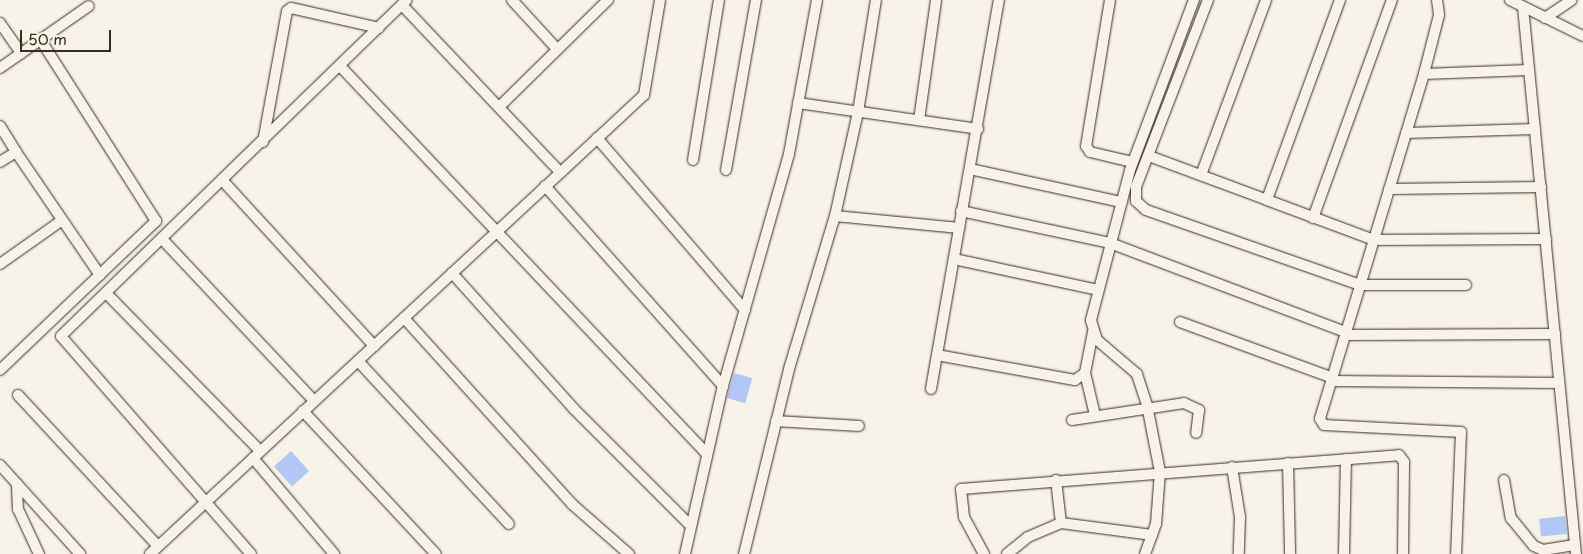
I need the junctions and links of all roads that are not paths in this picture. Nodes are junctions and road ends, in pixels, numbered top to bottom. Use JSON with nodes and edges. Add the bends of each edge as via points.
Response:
{"nodes":[{"id":1,"x":512,"y":0,"type":"edge"},
{"id":2,"x":608,"y":0,"type":"edge"},
{"id":3,"x":660,"y":0,"type":"edge"},
{"id":4,"x":719,"y":0,"type":"edge"},
{"id":5,"x":756,"y":0,"type":"edge"},
{"id":6,"x":817,"y":0,"type":"edge"},
{"id":7,"x":876,"y":0,"type":"edge"},
{"id":8,"x":936,"y":0,"type":"edge"},
{"id":9,"x":999,"y":0,"type":"edge"},
{"id":10,"x":1110,"y":0,"type":"edge"},
{"id":11,"x":1194,"y":0,"type":"edge"},
{"id":12,"x":1208,"y":0,"type":"edge"},
{"id":13,"x":1266,"y":0,"type":"edge"},
{"id":14,"x":1340,"y":0,"type":"edge"},
{"id":15,"x":1392,"y":0,"type":"edge"},
{"id":16,"x":1436,"y":0,"type":"edge"},
{"id":17,"x":1510,"y":0,"type":"edge"},
{"id":18,"x":1572,"y":0,"type":"edge"},
{"id":19,"x":404,"y":2,"type":"edge"},
{"id":20,"x":89,"y":6,"type":"dead end"},
{"id":21,"x":1523,"y":7,"type":"junction"},
{"id":22,"x":1545,"y":18,"type":"junction"},
{"id":23,"x":0,"y":23,"type":"edge"},
{"id":24,"x":378,"y":28,"type":"junction"},
{"id":25,"x":1583,"y":36,"type":"edge"},
{"id":26,"x":40,"y":39,"type":"junction"},
{"id":27,"x":557,"y":49,"type":"junction"},
{"id":28,"x":20,"y":53,"type":"junction"},
{"id":29,"x":340,"y":66,"type":"junction"},
{"id":30,"x":0,"y":68,"type":"edge"},
{"id":31,"x":1530,"y":70,"type":"junction"},
{"id":32,"x":1424,"y":74,"type":"junction"},
{"id":33,"x":798,"y":103,"type":"junction"},
{"id":34,"x":499,"y":107,"type":"junction"},
{"id":35,"x":858,"y":112,"type":"junction"},
{"id":36,"x":919,"y":120,"type":"junction"},
{"id":37,"x":0,"y":126,"type":"edge"},
{"id":38,"x":978,"y":129,"type":"junction"},
{"id":39,"x":1535,"y":129,"type":"junction"},
{"id":40,"x":1406,"y":133,"type":"junction"},
{"id":41,"x":597,"y":138,"type":"junction"},
{"id":42,"x":263,"y":142,"type":"junction"},
{"id":43,"x":16,"y":152,"type":"junction"},
{"id":44,"x":1149,"y":156,"type":"junction"},
{"id":45,"x":693,"y":160,"type":"dead end"},
{"id":46,"x":0,"y":162,"type":"edge"},
{"id":47,"x":1132,"y":162,"type":"junction"},
{"id":48,"x":970,"y":169,"type":"junction"},
{"id":49,"x":726,"y":170,"type":"dead end"},
{"id":50,"x":560,"y":172,"type":"junction"},
{"id":51,"x":1201,"y":175,"type":"junction"},
{"id":52,"x":223,"y":181,"type":"junction"},
{"id":53,"x":545,"y":186,"type":"junction"},
{"id":54,"x":1541,"y":187,"type":"junction"},
{"id":55,"x":1389,"y":190,"type":"junction"},
{"id":56,"x":1267,"y":200,"type":"junction"},
{"id":57,"x":1120,"y":202,"type":"junction"},
{"id":58,"x":961,"y":211,"type":"junction"},
{"id":59,"x":834,"y":216,"type":"junction"},
{"id":60,"x":1313,"y":218,"type":"junction"},
{"id":61,"x":61,"y":221,"type":"junction"},
{"id":62,"x":959,"y":228,"type":"junction"},
{"id":63,"x":498,"y":230,"type":"junction"},
{"id":64,"x":1546,"y":239,"type":"junction"},
{"id":65,"x":163,"y":240,"type":"junction"},
{"id":66,"x":1374,"y":240,"type":"junction"},
{"id":67,"x":1110,"y":243,"type":"junction"},
{"id":68,"x":954,"y":259,"type":"junction"},
{"id":69,"x":0,"y":264,"type":"edge"},
{"id":70,"x":452,"y":273,"type":"junction"},
{"id":71,"x":100,"y":275,"type":"junction"},
{"id":72,"x":1360,"y":285,"type":"junction"},
{"id":73,"x":1466,"y":285,"type":"dead end"},
{"id":74,"x":1098,"y":290,"type":"junction"},
{"id":75,"x":106,"y":293,"type":"junction"},
{"id":76,"x":745,"y":310,"type":"junction"},
{"id":77,"x":404,"y":318,"type":"junction"},
{"id":78,"x":1180,"y":322,"type":"dead end"},
{"id":79,"x":1093,"y":332,"type":"junction"},
{"id":80,"x":1346,"y":334,"type":"junction"},
{"id":81,"x":1555,"y":334,"type":"junction"},
{"id":82,"x":374,"y":346,"type":"junction"},
{"id":83,"x":936,"y":355,"type":"junction"},
{"id":84,"x":358,"y":360,"type":"junction"},
{"id":85,"x":0,"y":370,"type":"edge"},
{"id":86,"x":1085,"y":373,"type":"junction"},
{"id":87,"x":1332,"y":379,"type":"junction"},
{"id":88,"x":1559,"y":383,"type":"junction"},
{"id":89,"x":723,"y":386,"type":"junction"},
{"id":90,"x":931,"y":389,"type":"dead end"},
{"id":91,"x":18,"y":395,"type":"dead end"},
{"id":92,"x":314,"y":401,"type":"junction"},
{"id":93,"x":1147,"y":406,"type":"junction"},
{"id":94,"x":304,"y":411,"type":"junction"},
{"id":95,"x":1095,"y":415,"type":"junction"},
{"id":96,"x":1072,"y":420,"type":"dead end"},
{"id":97,"x":776,"y":421,"type":"junction"},
{"id":98,"x":859,"y":426,"type":"dead end"},
{"id":99,"x":1196,"y":433,"type":"dead end"},
{"id":100,"x":706,"y":453,"type":"junction"},
{"id":101,"x":257,"y":455,"type":"junction"},
{"id":102,"x":1346,"y":459,"type":"junction"},
{"id":103,"x":1288,"y":463,"type":"junction"},
{"id":104,"x":0,"y":465,"type":"edge"},
{"id":105,"x":1232,"y":467,"type":"junction"},
{"id":106,"x":1160,"y":472,"type":"junction"},
{"id":107,"x":1056,"y":480,"type":"junction"},
{"id":108,"x":1504,"y":480,"type":"dead end"},
{"id":109,"x":17,"y":484,"type":"junction"},
{"id":110,"x":206,"y":502,"type":"junction"},
{"id":111,"x":1061,"y":523,"type":"junction"},
{"id":112,"x":509,"y":524,"type":"dead end"},
{"id":113,"x":690,"y":525,"type":"junction"},
{"id":114,"x":1152,"y":535,"type":"junction"},
{"id":115,"x":158,"y":546,"type":"junction"},
{"id":116,"x":1575,"y":550,"type":"edge"},
{"id":117,"x":39,"y":554,"type":"edge"},
{"id":118,"x":80,"y":554,"type":"edge"},
{"id":119,"x":150,"y":554,"type":"edge"},
{"id":120,"x":252,"y":554,"type":"edge"},
{"id":121,"x":334,"y":554,"type":"edge"},
{"id":122,"x":436,"y":554,"type":"edge"},
{"id":123,"x":629,"y":554,"type":"edge"},
{"id":124,"x":686,"y":554,"type":"edge"},
{"id":125,"x":744,"y":554,"type":"edge"},
{"id":126,"x":984,"y":554,"type":"edge"},
{"id":127,"x":1007,"y":554,"type":"edge"},
{"id":128,"x":1145,"y":554,"type":"edge"},
{"id":129,"x":1239,"y":554,"type":"edge"},
{"id":130,"x":1290,"y":554,"type":"edge"},
{"id":131,"x":1344,"y":554,"type":"edge"},
{"id":132,"x":1403,"y":554,"type":"edge"},
{"id":133,"x":1456,"y":554,"type":"edge"}],
"edges":[{"from":1,"to":27,"type":"street"},
{"from":2,"to":27,"type":"street"},
{"from":3,"to":41,"type":"street","via":[[644,95]]},
{"from":4,"to":45,"type":"street"},
{"from":5,"to":49,"type":"street"},
{"from":6,"to":33,"type":"street"},
{"from":7,"to":35,"type":"street"},
{"from":8,"to":36,"type":"street"},
{"from":9,"to":38,"type":"street"},
{"from":10,"to":47,"type":"street","via":[[1086,146],[1090,152]]},
{"from":11,"to":47,"type":"street"},
{"from":12,"to":44,"type":"street"},
{"from":13,"to":51,"type":"street"},
{"from":14,"to":56,"type":"street"},
{"from":15,"to":60,"type":"street"},
{"from":16,"to":32,"type":"street","via":[[1439,14]]},
{"from":17,"to":21,"type":"street"},
{"from":18,"to":22,"type":"street"},
{"from":19,"to":24,"type":"street"},
{"from":19,"to":34,"type":"street"},
{"from":20,"to":26,"type":"street"},
{"from":21,"to":22,"type":"street"},
{"from":21,"to":31,"type":"street"},
{"from":22,"to":25,"type":"street"},
{"from":23,"to":28,"type":"street"},
{"from":24,"to":29,"type":"street"},
{"from":24,"to":42,"type":"street","via":[[286,11]]},
{"from":26,"to":28,"type":"street"},
{"from":26,"to":71,"type":"street","via":[[156,217],[153,227]]},
{"from":27,"to":34,"type":"street"},
{"from":28,"to":30,"type":"street"},
{"from":29,"to":42,"type":"street"},
{"from":29,"to":63,"type":"street"},
{"from":31,"to":32,"type":"street"},
{"from":31,"to":39,"type":"street"},
{"from":32,"to":40,"type":"street"},
{"from":33,"to":35,"type":"street"},
{"from":33,"to":76,"type":"street","via":[[789,154]]},
{"from":34,"to":50,"type":"street"},
{"from":35,"to":36,"type":"street"},
{"from":35,"to":59,"type":"street"},
{"from":36,"to":38,"type":"street"},
{"from":37,"to":43,"type":"street"},
{"from":38,"to":48,"type":"street"},
{"from":39,"to":40,"type":"street"},
{"from":39,"to":54,"type":"street"},
{"from":40,"to":55,"type":"street"},
{"from":41,"to":50,"type":"street"},
{"from":41,"to":76,"type":"street"},
{"from":42,"to":52,"type":"street"},
{"from":43,"to":46,"type":"street"},
{"from":43,"to":61,"type":"street"},
{"from":44,"to":51,"type":"street"},
{"from":44,"to":72,"type":"street","via":[[1136,187],[1136,201],[1146,210]]},
{"from":47,"to":57,"type":"street"},
{"from":48,"to":57,"type":"street"},
{"from":48,"to":58,"type":"street"},
{"from":50,"to":53,"type":"street"},
{"from":51,"to":56,"type":"street"},
{"from":52,"to":65,"type":"street"},
{"from":52,"to":82,"type":"street"},
{"from":53,"to":63,"type":"street"},
{"from":53,"to":89,"type":"street"},
{"from":54,"to":55,"type":"street"},
{"from":54,"to":64,"type":"street"},
{"from":55,"to":66,"type":"street"},
{"from":56,"to":60,"type":"street"},
{"from":57,"to":67,"type":"street"},
{"from":58,"to":62,"type":"street"},
{"from":58,"to":67,"type":"street"},
{"from":59,"to":62,"type":"street"},
{"from":59,"to":97,"type":"street"},
{"from":60,"to":66,"type":"street"},
{"from":61,"to":69,"type":"street"},
{"from":61,"to":71,"type":"street"},
{"from":62,"to":68,"type":"street"},
{"from":63,"to":70,"type":"street"},
{"from":63,"to":100,"type":"street"},
{"from":64,"to":66,"type":"street"},
{"from":64,"to":81,"type":"street"},
{"from":65,"to":75,"type":"street"},
{"from":65,"to":92,"type":"street"},
{"from":66,"to":72,"type":"street"},
{"from":67,"to":74,"type":"street"},
{"from":67,"to":80,"type":"street"},
{"from":68,"to":74,"type":"street"},
{"from":68,"to":83,"type":"street"},
{"from":70,"to":77,"type":"street"},
{"from":70,"to":113,"type":"street","via":[[574,409]]},
{"from":71,"to":85,"type":"street"},
{"from":72,"to":73,"type":"street"},
{"from":72,"to":80,"type":"street"},
{"from":74,"to":79,"type":"street"},
{"from":75,"to":101,"type":"street"},
{"from":75,"to":110,"type":"street","via":[[63,332],[62,341]]},
{"from":76,"to":89,"type":"street"},
{"from":77,"to":82,"type":"street"},
{"from":77,"to":123,"type":"street","via":[[572,504]]},
{"from":78,"to":87,"type":"street"},
{"from":79,"to":86,"type":"street"},
{"from":79,"to":93,"type":"street","via":[[1103,346],[1131,365]]},
{"from":80,"to":81,"type":"street"},
{"from":80,"to":87,"type":"street"},
{"from":81,"to":88,"type":"street"},
{"from":82,"to":84,"type":"street"},
{"from":83,"to":86,"type":"street","via":[[1069,381]]},
{"from":83,"to":90,"type":"street"},
{"from":84,"to":92,"type":"street"},
{"from":84,"to":112,"type":"street"},
{"from":86,"to":95,"type":"street"},
{"from":87,"to":88,"type":"street"},
{"from":87,"to":133,"type":"street","via":[[1322,425],[1458,430],[1464,435]]},
{"from":88,"to":116,"type":"street"},
{"from":89,"to":100,"type":"street"},
{"from":91,"to":115,"type":"street"},
{"from":92,"to":94,"type":"street"},
{"from":93,"to":95,"type":"street"},
{"from":93,"to":99,"type":"street","via":[[1194,405],[1199,414]]},
{"from":93,"to":106,"type":"street"},
{"from":94,"to":101,"type":"street"},
{"from":94,"to":122,"type":"street"},
{"from":95,"to":96,"type":"street"},
{"from":97,"to":98,"type":"street"},
{"from":97,"to":125,"type":"street"},
{"from":100,"to":113,"type":"street"},
{"from":101,"to":110,"type":"street"},
{"from":101,"to":121,"type":"street"},
{"from":102,"to":103,"type":"street"},
{"from":102,"to":131,"type":"street"},
{"from":102,"to":132,"type":"street","via":[[1403,457]]},
{"from":103,"to":105,"type":"street"},
{"from":103,"to":130,"type":"street"},
{"from":104,"to":109,"type":"street"},
{"from":105,"to":106,"type":"street"},
{"from":105,"to":129,"type":"street","via":[[1240,517]]},
{"from":106,"to":107,"type":"street"},
{"from":106,"to":114,"type":"street"},
{"from":107,"to":111,"type":"street"},
{"from":107,"to":126,"type":"street","via":[[959,491],[964,517]]},
{"from":108,"to":116,"type":"street","via":[[1511,518],[1534,546],[1542,550]]},
{"from":109,"to":117,"type":"street","via":[[18,508]]},
{"from":109,"to":118,"type":"street"},
{"from":110,"to":115,"type":"street"},
{"from":110,"to":120,"type":"street"},
{"from":111,"to":114,"type":"street"},
{"from":111,"to":127,"type":"street","via":[[1028,538]]},
{"from":113,"to":124,"type":"street"},
{"from":114,"to":128,"type":"street"},
{"from":115,"to":119,"type":"street"}]}
